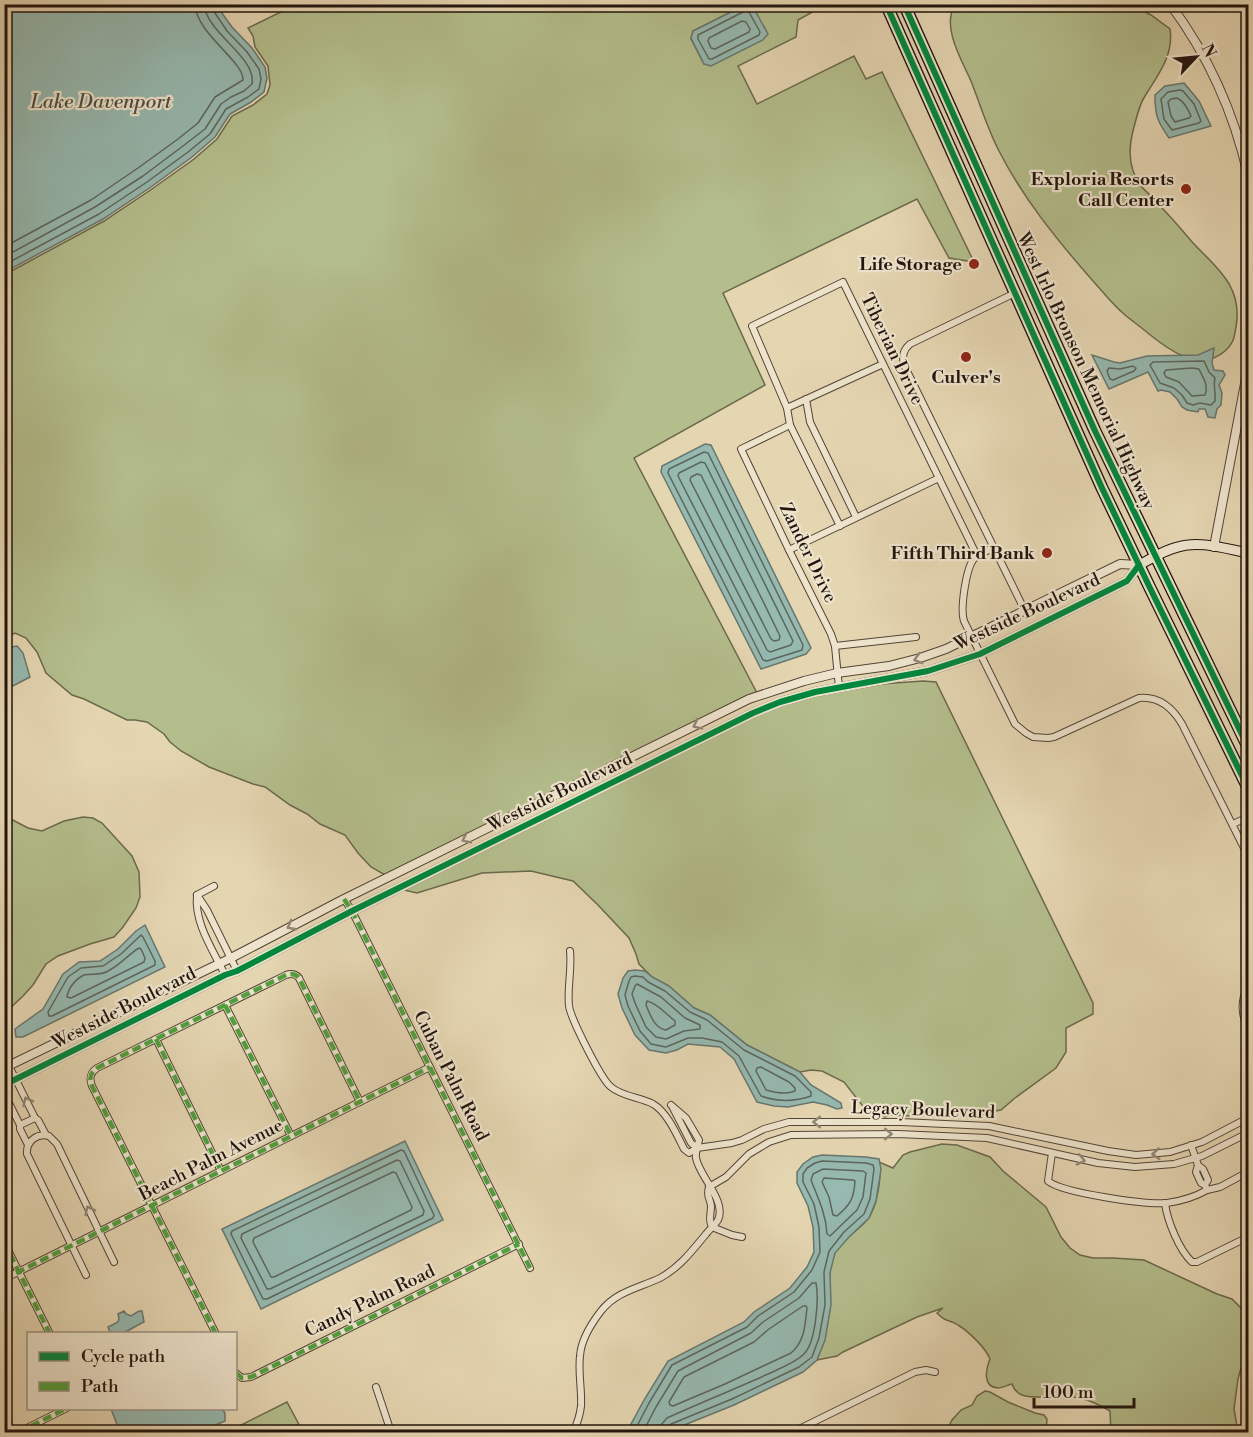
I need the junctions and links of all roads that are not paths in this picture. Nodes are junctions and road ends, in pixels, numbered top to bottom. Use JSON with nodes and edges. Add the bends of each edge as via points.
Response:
{"nodes":[{"id":1,"x":886,"y":4,"type":"edge"},
{"id":2,"x":893,"y":4,"type":"edge"},
{"id":3,"x":1170,"y":4,"type":"edge"},
{"id":4,"x":906,"y":8,"type":"edge"},
{"id":5,"x":892,"y":18,"type":"junction"},
{"id":6,"x":923,"y":47,"type":"junction"},
{"id":7,"x":1248,"y":175,"type":"edge"},
{"id":8,"x":1002,"y":265,"type":"junction"},
{"id":9,"x":1029,"y":283,"type":"junction"},
{"id":10,"x":1015,"y":293,"type":"junction"},
{"id":11,"x":1041,"y":310,"type":"junction"},
{"id":12,"x":883,"y":364,"type":"junction"},
{"id":13,"x":1248,"y":368,"type":"edge"},
{"id":14,"x":806,"y":399,"type":"junction"},
{"id":15,"x":787,"y":408,"type":"junction"},
{"id":16,"x":790,"y":425,"type":"junction"},
{"id":17,"x":939,"y":478,"type":"junction"},
{"id":18,"x":856,"y":518,"type":"junction"},
{"id":19,"x":840,"y":526,"type":"junction"},
{"id":20,"x":1214,"y":547,"type":"junction"},
{"id":21,"x":993,"y":548,"type":"junction"},
{"id":22,"x":789,"y":550,"type":"junction"},
{"id":23,"x":1248,"y":553,"type":"edge"},
{"id":24,"x":977,"y":556,"type":"junction"},
{"id":25,"x":1155,"y":556,"type":"junction"},
{"id":26,"x":1139,"y":565,"type":"junction"},
{"id":27,"x":1025,"y":611,"type":"junction"},
{"id":28,"x":916,"y":637,"type":"dead end"},
{"id":29,"x":972,"y":637,"type":"junction"},
{"id":30,"x":834,"y":646,"type":"junction"},
{"id":31,"x":980,"y":654,"type":"junction"},
{"id":32,"x":837,"y":674,"type":"junction"},
{"id":33,"x":839,"y":688,"type":"junction"},
{"id":34,"x":1248,"y":747,"type":"edge"},
{"id":35,"x":1248,"y":788,"type":"edge"},
{"id":36,"x":1248,"y":817,"type":"edge"},
{"id":37,"x":1233,"y":824,"type":"junction"},
{"id":38,"x":1248,"y":856,"type":"edge"},
{"id":39,"x":214,"y":886,"type":"dead end"},
{"id":40,"x":197,"y":895,"type":"junction"},
{"id":41,"x":344,"y":899,"type":"junction"},
{"id":42,"x":352,"y":911,"type":"junction"},
{"id":43,"x":216,"y":928,"type":"junction"},
{"id":44,"x":205,"y":933,"type":"junction"},
{"id":45,"x":570,"y":951,"type":"dead end"},
{"id":46,"x":231,"y":958,"type":"junction"},
{"id":47,"x":219,"y":963,"type":"junction"},
{"id":48,"x":237,"y":971,"type":"junction"},
{"id":49,"x":225,"y":975,"type":"junction"},
{"id":50,"x":1248,"y":987,"type":"edge"},
{"id":51,"x":225,"y":1005,"type":"junction"},
{"id":52,"x":1248,"y":1029,"type":"edge"},
{"id":53,"x":156,"y":1039,"type":"junction"},
{"id":54,"x":7,"y":1067,"type":"edge"},
{"id":55,"x":430,"y":1067,"type":"junction"},
{"id":56,"x":16,"y":1080,"type":"junction"},
{"id":57,"x":4,"y":1085,"type":"edge"},
{"id":58,"x":4,"y":1093,"type":"edge"},
{"id":59,"x":360,"y":1102,"type":"junction"},
{"id":60,"x":666,"y":1114,"type":"junction"},
{"id":61,"x":35,"y":1118,"type":"junction"},
{"id":62,"x":1248,"y":1118,"type":"edge"},
{"id":63,"x":20,"y":1125,"type":"junction"},
{"id":64,"x":1248,"y":1133,"type":"edge"},
{"id":65,"x":46,"y":1135,"type":"junction"},
{"id":66,"x":291,"y":1136,"type":"junction"},
{"id":67,"x":28,"y":1145,"type":"junction"},
{"id":68,"x":1191,"y":1145,"type":"junction"},
{"id":69,"x":697,"y":1148,"type":"junction"},
{"id":70,"x":1052,"y":1153,"type":"junction"},
{"id":71,"x":1196,"y":1162,"type":"junction"},
{"id":72,"x":221,"y":1171,"type":"junction"},
{"id":73,"x":1248,"y":1172,"type":"edge"},
{"id":74,"x":709,"y":1187,"type":"junction"},
{"id":75,"x":1206,"y":1188,"type":"junction"},
{"id":76,"x":1165,"y":1203,"type":"junction"},
{"id":77,"x":152,"y":1206,"type":"junction"},
{"id":78,"x":712,"y":1227,"type":"junction"},
{"id":79,"x":100,"y":1232,"type":"junction"},
{"id":80,"x":742,"y":1237,"type":"dead end"},
{"id":81,"x":1248,"y":1237,"type":"edge"},
{"id":82,"x":4,"y":1242,"type":"edge"},
{"id":83,"x":519,"y":1244,"type":"junction"},
{"id":84,"x":71,"y":1246,"type":"junction"},
{"id":85,"x":114,"y":1262,"type":"dead end"},
{"id":86,"x":530,"y":1268,"type":"dead end"},
{"id":87,"x":19,"y":1272,"type":"junction"},
{"id":88,"x":86,"y":1275,"type":"dead end"},
{"id":89,"x":4,"y":1279,"type":"edge"},
{"id":90,"x":49,"y":1332,"type":"edge"},
{"id":91,"x":215,"y":1332,"type":"edge"},
{"id":92,"x":935,"y":1371,"type":"dead end"},
{"id":93,"x":237,"y":1374,"type":"edge"},
{"id":94,"x":376,"y":1387,"type":"dead end"},
{"id":95,"x":63,"y":1410,"type":"edge"},
{"id":96,"x":4,"y":1416,"type":"edge"},
{"id":97,"x":13,"y":1432,"type":"edge"},
{"id":98,"x":19,"y":1432,"type":"edge"},
{"id":99,"x":391,"y":1432,"type":"edge"},
{"id":100,"x":573,"y":1432,"type":"edge"},
{"id":101,"x":794,"y":1432,"type":"edge"}],
"edges":[{"from":1,"to":5,"type":"highway","name":"West Irlo Bronson Memorial Highway"},
{"from":2,"to":4,"type":"highway","via":[[901,10]]},
{"from":3,"to":7,"type":"street","via":[[1215,77]]},
{"from":4,"to":6,"type":"highway","name":"West Irlo Bronson Memorial Highway"},
{"from":5,"to":6,"type":"highway","via":[[906,25]]},
{"from":5,"to":8,"type":"highway","name":"West Irlo Bronson Memorial Highway"},
{"from":6,"to":9,"type":"highway","name":"West Irlo Bronson Memorial Highway"},
{"from":8,"to":9,"type":"highway","via":[[1017,280]]},
{"from":8,"to":10,"type":"highway","name":"West Irlo Bronson Memorial Highway"},
{"from":9,"to":11,"type":"highway","name":"West Irlo Bronson Memorial Highway"},
{"from":10,"to":11,"type":"highway"},
{"from":10,"to":21,"type":"street","via":[[915,342],[903,355],[904,365]]},
{"from":10,"to":26,"type":"highway","name":"West Irlo Bronson Memorial Highway"},
{"from":11,"to":25,"type":"highway","name":"West Irlo Bronson Memorial Highway"},
{"from":12,"to":14,"type":"street"},
{"from":12,"to":15,"type":"street","name":"Tiberian Drive","via":[[843,282],[752,326]]},
{"from":12,"to":17,"type":"street","name":"Tiberian Drive"},
{"from":13,"to":20,"type":"street"},
{"from":14,"to":15,"type":"street"},
{"from":14,"to":18,"type":"street","via":[[810,422]]},
{"from":15,"to":16,"type":"street","name":"Tiberian Drive"},
{"from":16,"to":19,"type":"street","name":"Tiberian Drive"},
{"from":16,"to":22,"type":"street","name":"Zander Drive","via":[[741,449]]},
{"from":17,"to":18,"type":"street"},
{"from":17,"to":24,"type":"street","name":"Tiberian Drive"},
{"from":18,"to":19,"type":"street"},
{"from":19,"to":22,"type":"street"},
{"from":20,"to":23,"type":"main road"},
{"from":20,"to":25,"type":"main road","via":[[1186,545]]},
{"from":21,"to":24,"type":"street"},
{"from":21,"to":27,"type":"street"},
{"from":22,"to":30,"type":"street","name":"Zander Drive"},
{"from":24,"to":29,"type":"street","via":[[970,567],[962,607]]},
{"from":25,"to":26,"type":"main road"},
{"from":25,"to":34,"type":"highway","name":"West Irlo Bronson Memorial Highway"},
{"from":26,"to":27,"type":"street","name":"Westside Boulevard","via":[[1120,564]]},
{"from":26,"to":31,"type":"street","name":"Westside Boulevard","via":[[1127,581]]},
{"from":26,"to":35,"type":"highway","name":"West Irlo Bronson Memorial Highway"},
{"from":27,"to":29,"type":"street","name":"Westside Boulevard"},
{"from":28,"to":30,"type":"street"},
{"from":29,"to":31,"type":"street"},
{"from":29,"to":32,"type":"street","name":"Westside Boulevard","one_way":true,"via":[[920,658]]},
{"from":30,"to":32,"type":"street","name":"Zander Drive"},
{"from":31,"to":33,"type":"street","name":"Westside Boulevard","via":[[928,671]]},
{"from":31,"to":37,"type":"street","via":[[1011,718],[1033,737],[1062,735],[1139,698],[1165,703],[1182,724]]},
{"from":32,"to":33,"type":"street","name":"Zander Drive"},
{"from":32,"to":41,"type":"street","name":"Westside Boulevard","one_way":true,"via":[[749,699]]},
{"from":33,"to":42,"type":"street","name":"Westside Boulevard","via":[[780,702],[753,713]]},
{"from":36,"to":37,"type":"street"},
{"from":37,"to":38,"type":"street"},
{"from":39,"to":40,"type":"street"},
{"from":40,"to":43,"type":"street"},
{"from":40,"to":44,"type":"street","via":[[198,916]]},
{"from":41,"to":42,"type":"street","name":"Cuban Palm Road"},
{"from":41,"to":46,"type":"street","name":"Westside Boulevard","one_way":true},
{"from":42,"to":48,"type":"street","name":"Westside Boulevard"},
{"from":42,"to":55,"type":"street","name":"Cuban Palm Road"},
{"from":43,"to":44,"type":"street"},
{"from":43,"to":46,"type":"street"},
{"from":44,"to":47,"type":"street"},
{"from":45,"to":60,"type":"street","via":[[569,1009],[602,1077],[611,1088],[653,1104]]},
{"from":46,"to":47,"type":"street","name":"Westside Boulevard"},
{"from":46,"to":48,"type":"street"},
{"from":47,"to":49,"type":"street"},
{"from":47,"to":54,"type":"street","name":"Westside Boulevard"},
{"from":48,"to":49,"type":"street","name":"Westside Boulevard"},
{"from":49,"to":56,"type":"street","name":"Westside Boulevard"},
{"from":50,"to":52,"type":"street","via":[[1242,1009]]},
{"from":51,"to":53,"type":"street"},
{"from":51,"to":59,"type":"street","via":[[286,975],[297,976]]},
{"from":51,"to":66,"type":"street"},
{"from":53,"to":72,"type":"street"},
{"from":53,"to":77,"type":"street","via":[[90,1075]]},
{"from":54,"to":56,"type":"street"},
{"from":55,"to":59,"type":"street","name":"Beach Palm Avenue"},
{"from":55,"to":83,"type":"street","name":"Cuban Palm Road"},
{"from":56,"to":57,"type":"street","name":"Westside Boulevard"},
{"from":61,"to":56,"type":"street","one_way":true},
{"from":58,"to":63,"type":"street"},
{"from":59,"to":66,"type":"street","name":"Beach Palm Avenue"},
{"from":60,"to":69,"type":"street","via":[[684,1149],[689,1153]]},
{"from":60,"to":69,"type":"street","via":[[671,1105],[686,1118],[699,1140]]},
{"from":61,"to":63,"type":"street"},
{"from":61,"to":65,"type":"street"},
{"from":62,"to":68,"type":"street","name":"Legacy Boulevard"},
{"from":63,"to":67,"type":"street"},
{"from":64,"to":71,"type":"street","name":"Legacy Boulevard"},
{"from":65,"to":67,"type":"street"},
{"from":79,"to":65,"type":"street","one_way":true,"via":[[57,1144]]},
{"from":66,"to":72,"type":"street","name":"Beach Palm Avenue"},
{"from":67,"to":84,"type":"street","via":[[28,1158]]},
{"from":68,"to":69,"type":"street","name":"Legacy Boulevard","one_way":true,"via":[[1170,1152],[1136,1155],[990,1126],[789,1122],[732,1143]]},
{"from":68,"to":71,"type":"street"},
{"from":69,"to":74,"type":"street","via":[[696,1157]]},
{"from":70,"to":71,"type":"street","name":"Legacy Boulevard","one_way":true,"via":[[1098,1164],[1135,1167]]},
{"from":74,"to":70,"type":"street","name":"Legacy Boulevard","one_way":true,"via":[[750,1154],[791,1135],[987,1138]]},
{"from":70,"to":76,"type":"street","via":[[1048,1181],[1058,1187],[1125,1201]]},
{"from":71,"to":75,"type":"street","via":[[1196,1172]]},
{"from":72,"to":77,"type":"street","name":"Beach Palm Avenue"},
{"from":73,"to":75,"type":"street","via":[[1220,1187]]},
{"from":74,"to":78,"type":"street","via":[[720,1210]]},
{"from":75,"to":76,"type":"street","via":[[1196,1196]]},
{"from":76,"to":81,"type":"street","via":[[1185,1255],[1192,1262]]},
{"from":77,"to":79,"type":"street","name":"Beach Palm Avenue"},
{"from":77,"to":91,"type":"street"},
{"from":78,"to":80,"type":"street"},
{"from":78,"to":100,"type":"street","via":[[671,1272],[627,1290],[597,1317],[580,1355],[581,1407]]},
{"from":79,"to":84,"type":"street","name":"Beach Palm Avenue"},
{"from":79,"to":85,"type":"street"},
{"from":82,"to":87,"type":"street"},
{"from":83,"to":86,"type":"street","name":"Cuban Palm Road"},
{"from":83,"to":93,"type":"street","name":"Candy Palm Road","via":[[251,1377]]},
{"from":84,"to":87,"type":"street","name":"Beach Palm Avenue"},
{"from":84,"to":88,"type":"street"},
{"from":87,"to":89,"type":"street","name":"Beach Palm Avenue"},
{"from":87,"to":90,"type":"street"},
{"from":92,"to":101,"type":"street","via":[[915,1372]]},
{"from":94,"to":99,"type":"street"},
{"from":95,"to":98,"type":"street"},
{"from":96,"to":97,"type":"street"}]}
